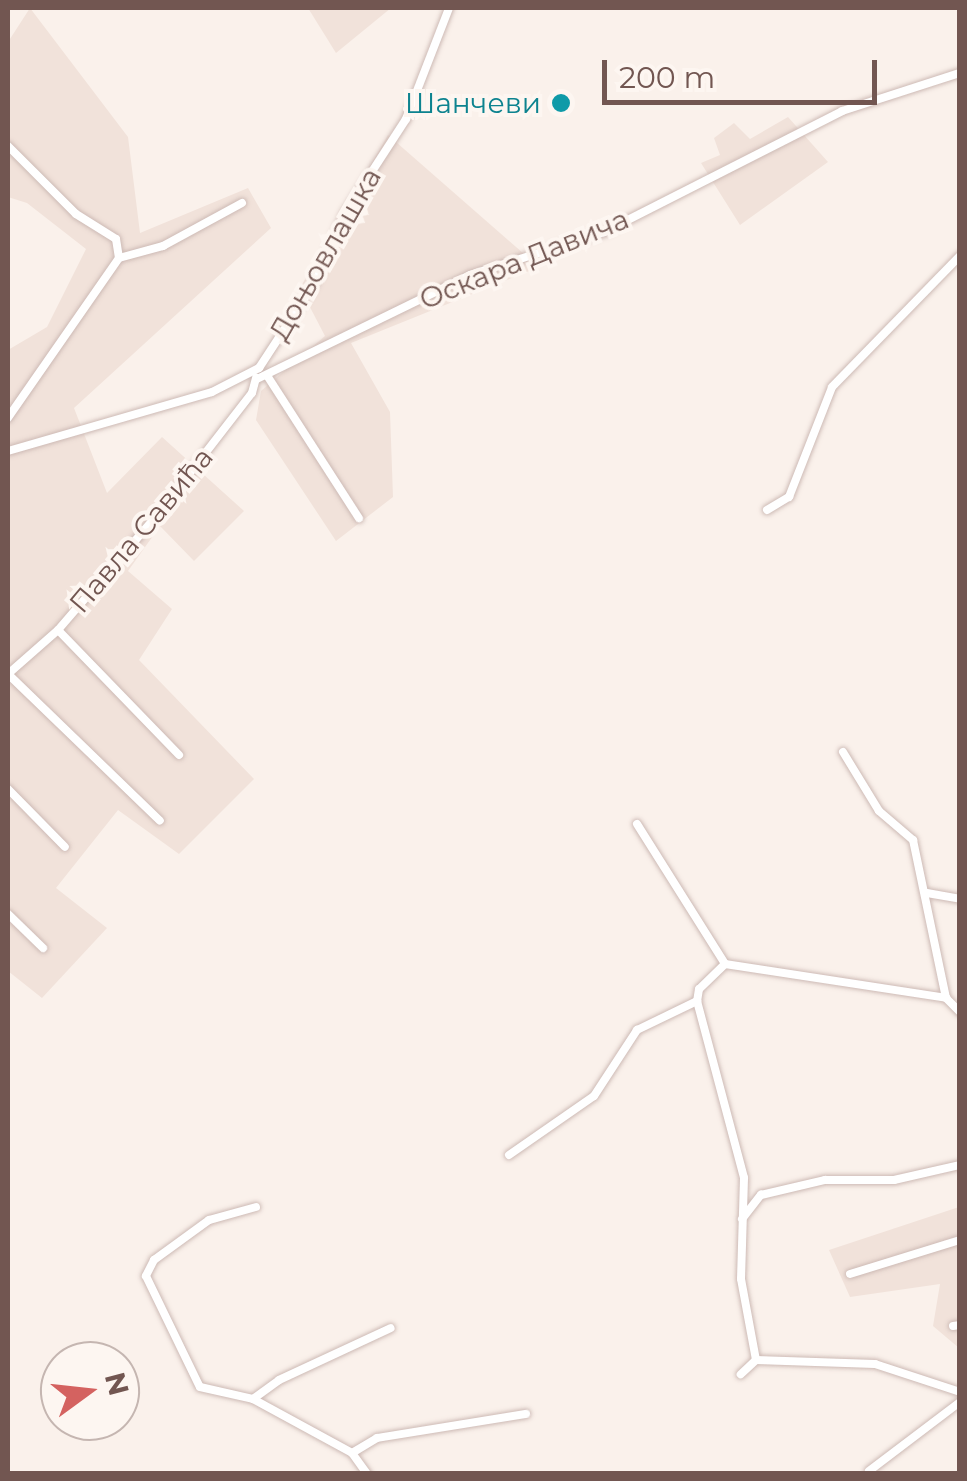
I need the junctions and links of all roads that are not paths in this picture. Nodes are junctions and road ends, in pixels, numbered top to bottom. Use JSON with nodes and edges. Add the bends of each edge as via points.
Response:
{"nodes":[{"id":1,"x":449,"y":8,"type":"edge"},
{"id":2,"x":960,"y":74,"type":"edge"},
{"id":3,"x":8,"y":146,"type":"edge"},
{"id":4,"x":242,"y":203,"type":"dead end"},
{"id":5,"x":960,"y":256,"type":"edge"},
{"id":6,"x":119,"y":258,"type":"junction"},
{"id":7,"x":255,"y":376,"type":"junction"},
{"id":8,"x":268,"y":377,"type":"junction"},
{"id":9,"x":8,"y":418,"type":"edge"},
{"id":10,"x":8,"y":451,"type":"edge"},
{"id":11,"x":767,"y":510,"type":"dead end"},
{"id":12,"x":358,"y":518,"type":"dead end"},
{"id":13,"x":58,"y":630,"type":"junction"},
{"id":14,"x":8,"y":674,"type":"edge"},
{"id":15,"x":843,"y":752,"type":"dead end"},
{"id":16,"x":179,"y":754,"type":"dead end"},
{"id":17,"x":8,"y":789,"type":"edge"},
{"id":18,"x":160,"y":820,"type":"dead end"},
{"id":19,"x":636,"y":824,"type":"dead end"},
{"id":20,"x":65,"y":846,"type":"dead end"},
{"id":21,"x":928,"y":893,"type":"junction"},
{"id":22,"x":960,"y":899,"type":"edge"},
{"id":23,"x":8,"y":914,"type":"edge"},
{"id":24,"x":43,"y":948,"type":"dead end"},
{"id":25,"x":725,"y":964,"type":"junction"},
{"id":26,"x":946,"y":998,"type":"junction"},
{"id":27,"x":696,"y":1002,"type":"junction"},
{"id":28,"x":960,"y":1012,"type":"edge"},
{"id":29,"x":509,"y":1154,"type":"dead end"},
{"id":30,"x":960,"y":1165,"type":"edge"},
{"id":31,"x":256,"y":1206,"type":"dead end"},
{"id":32,"x":742,"y":1218,"type":"junction"},
{"id":33,"x":960,"y":1240,"type":"edge"},
{"id":34,"x":850,"y":1274,"type":"dead end"},
{"id":35,"x":391,"y":1328,"type":"dead end"},
{"id":36,"x":756,"y":1360,"type":"junction"},
{"id":37,"x":741,"y":1374,"type":"dead end"},
{"id":38,"x":960,"y":1392,"type":"edge"},
{"id":39,"x":253,"y":1399,"type":"junction"},
{"id":40,"x":960,"y":1402,"type":"edge"},
{"id":41,"x":526,"y":1414,"type":"dead end"},
{"id":42,"x":352,"y":1454,"type":"junction"},
{"id":43,"x":869,"y":1472,"type":"edge"},
{"id":44,"x":367,"y":1474,"type":"edge"}],
"edges":[{"from":1,"to":7,"type":"street","name":"Доњовлашка","via":[[406,119],[345,212],[314,284]]},
{"from":2,"to":8,"type":"street","name":"Оскара Давича","via":[[842,111],[604,232],[470,276]]},
{"from":3,"to":6,"type":"street","via":[[76,214],[116,239]]},
{"from":4,"to":6,"type":"street","via":[[163,246]]},
{"from":5,"to":11,"type":"street","via":[[832,387],[789,497]]},
{"from":6,"to":9,"type":"street"},
{"from":7,"to":8,"type":"street","name":"Оскара Давича"},
{"from":7,"to":10,"type":"street"},
{"from":7,"to":13,"type":"street","name":"Павла Савића","via":[[158,514]]},
{"from":8,"to":12,"type":"street"},
{"from":13,"to":14,"type":"street","name":"Павла Савића"},
{"from":13,"to":16,"type":"street"},
{"from":14,"to":18,"type":"street"},
{"from":15,"to":21,"type":"street","via":[[880,810],[913,840]]},
{"from":17,"to":20,"type":"street"},
{"from":19,"to":25,"type":"street"},
{"from":21,"to":22,"type":"street"},
{"from":21,"to":26,"type":"street"},
{"from":23,"to":24,"type":"street"},
{"from":25,"to":26,"type":"street"},
{"from":25,"to":27,"type":"street","via":[[699,989]]},
{"from":26,"to":28,"type":"street"},
{"from":27,"to":29,"type":"street","via":[[637,1030],[594,1096]]},
{"from":27,"to":32,"type":"street","via":[[744,1178]]},
{"from":30,"to":32,"type":"street","via":[[894,1180],[825,1180],[761,1196]]},
{"from":31,"to":39,"type":"street","via":[[208,1220],[154,1260],[146,1276],[200,1387]]},
{"from":32,"to":36,"type":"street","via":[[741,1279]]},
{"from":33,"to":34,"type":"street"},
{"from":35,"to":39,"type":"street","via":[[296,1371]]},
{"from":36,"to":37,"type":"street"},
{"from":36,"to":38,"type":"street","via":[[905,1368]]},
{"from":39,"to":42,"type":"street"},
{"from":40,"to":43,"type":"street"},
{"from":41,"to":42,"type":"street","via":[[377,1438]]},
{"from":42,"to":44,"type":"street"}]}
